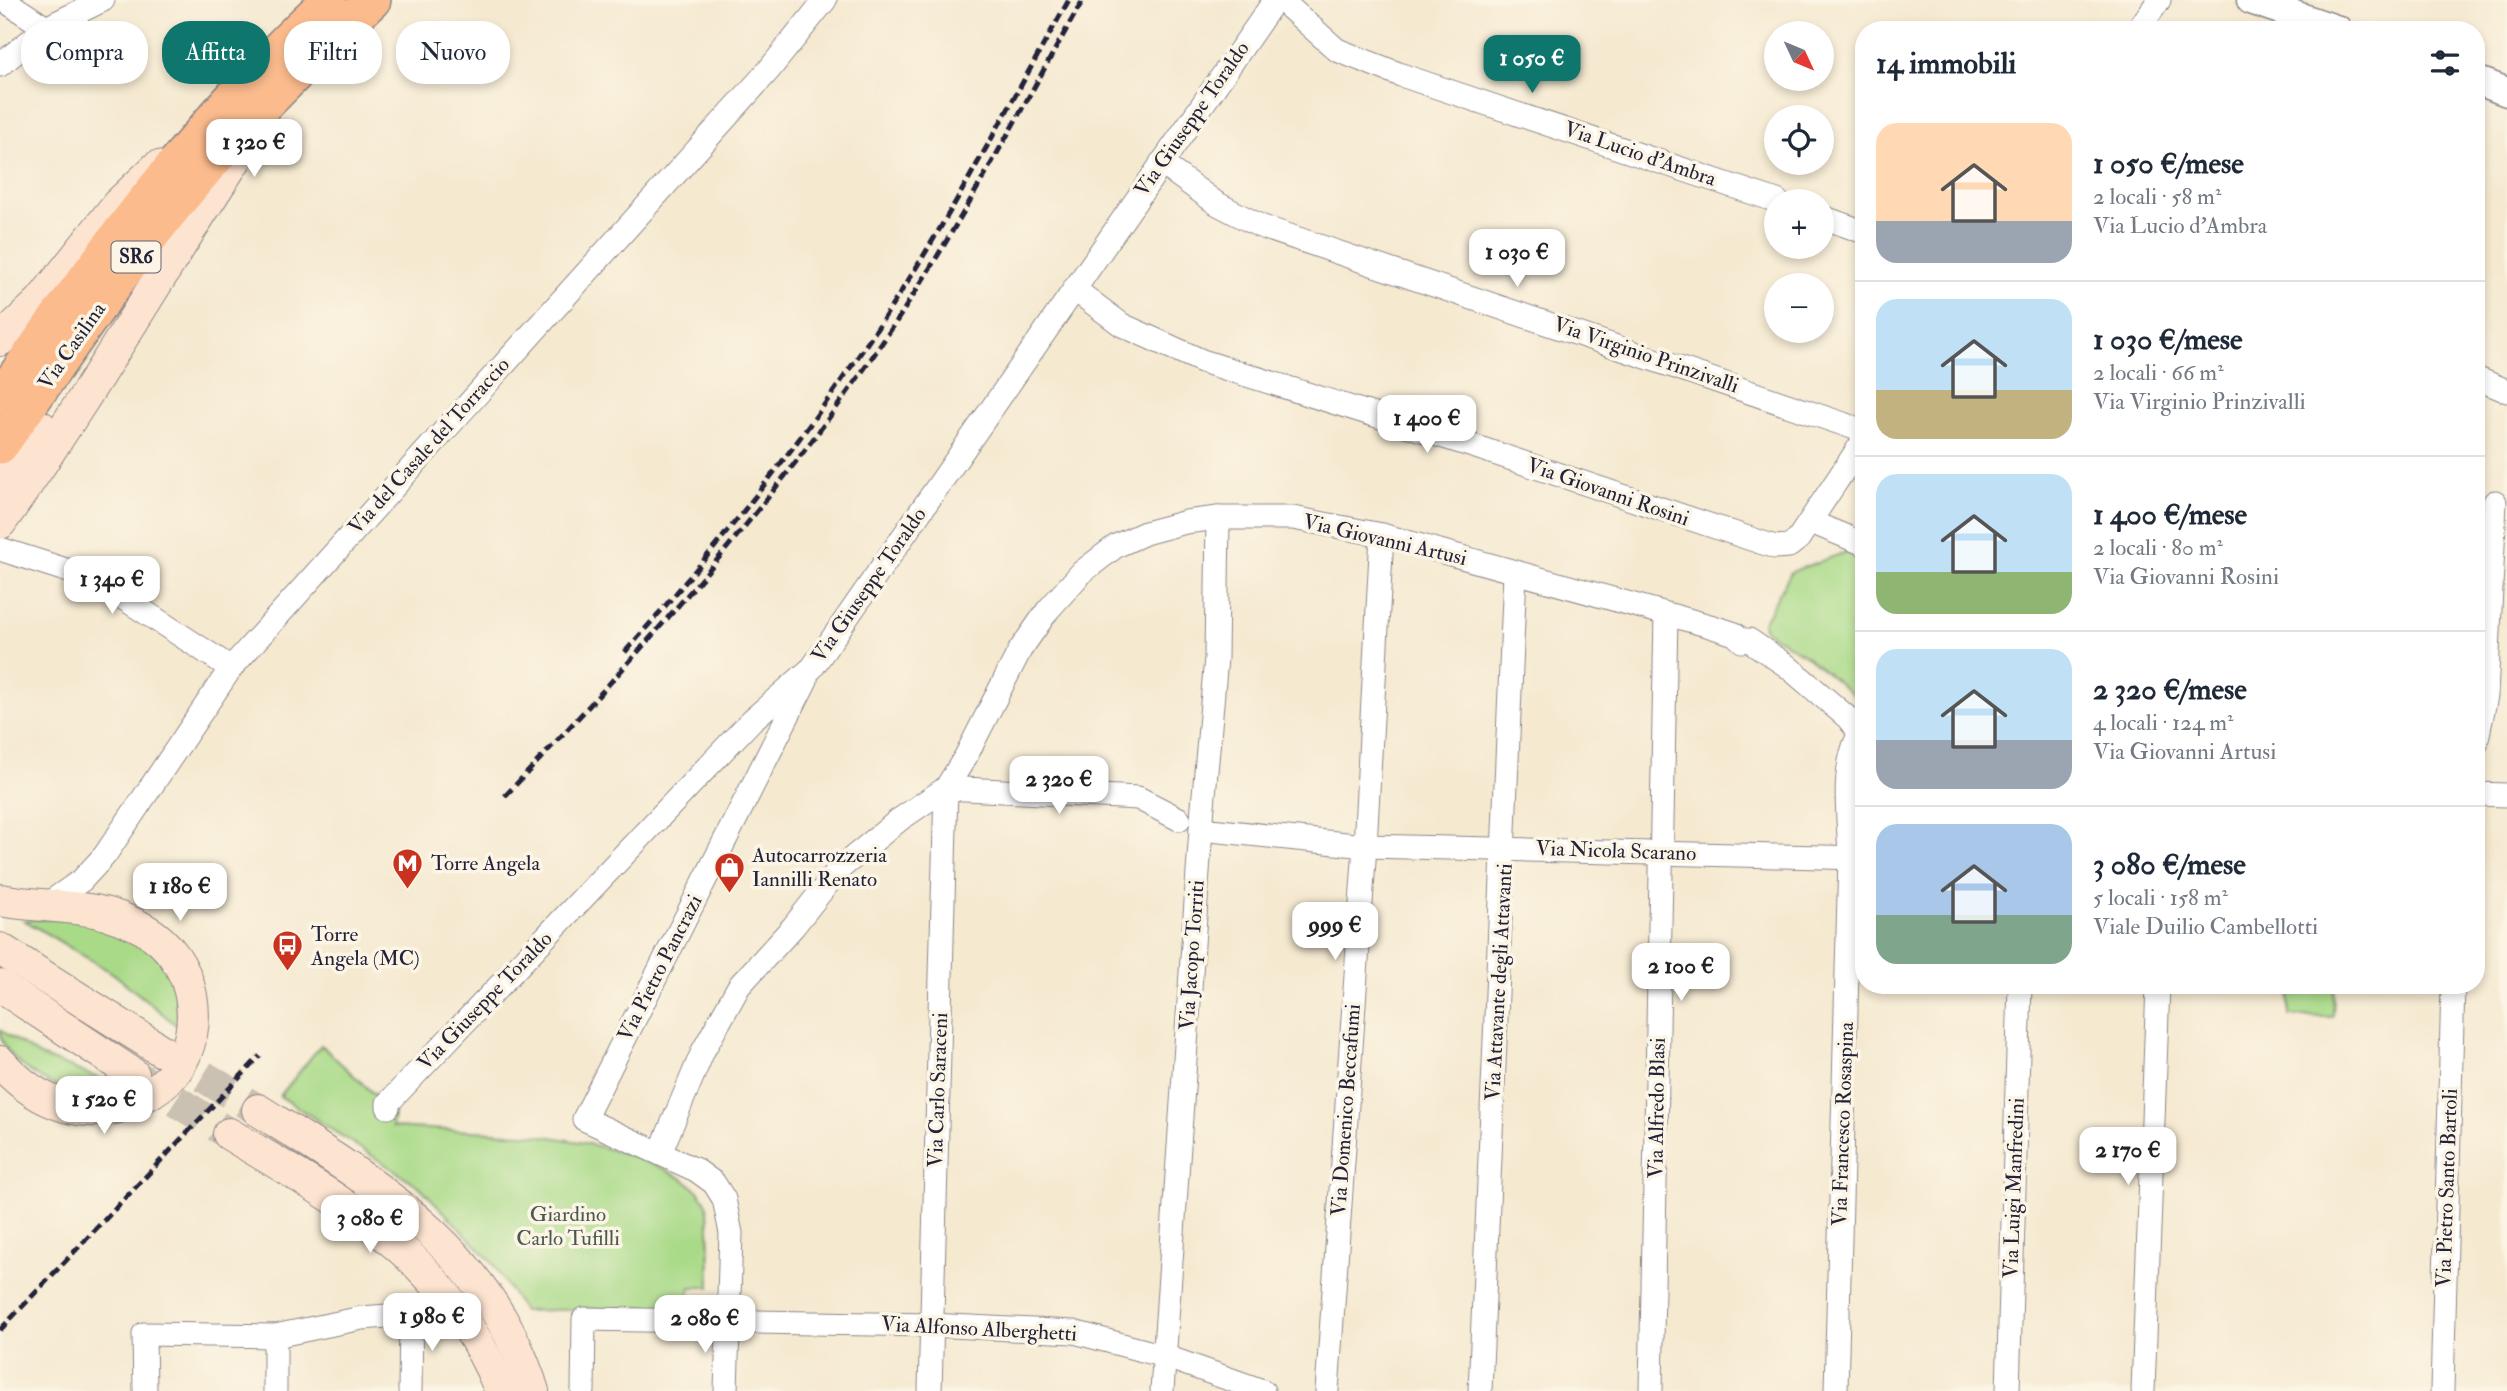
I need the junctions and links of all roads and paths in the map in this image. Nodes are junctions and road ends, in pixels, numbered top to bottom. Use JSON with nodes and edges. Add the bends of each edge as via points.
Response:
{"nodes":[{"id":1,"x":4,"y":0,"type":"edge"},
{"id":2,"x":103,"y":0,"type":"edge"},
{"id":3,"x":329,"y":0,"type":"edge"},
{"id":4,"x":373,"y":0,"type":"edge"},
{"id":5,"x":825,"y":0,"type":"edge"},
{"id":6,"x":1275,"y":0,"type":"edge"},
{"id":7,"x":1281,"y":0,"type":"edge"},
{"id":8,"x":2159,"y":0,"type":"edge"},
{"id":9,"x":2251,"y":0,"type":"edge"},
{"id":10,"x":36,"y":21,"type":"edge"},
{"id":11,"x":60,"y":21,"type":"edge"},
{"id":12,"x":351,"y":21,"type":"edge"},
{"id":13,"x":2144,"y":21,"type":"edge"},
{"id":14,"x":2312,"y":21,"type":"edge"},
{"id":15,"x":21,"y":48,"type":"edge"},
{"id":16,"x":0,"y":65,"type":"edge"},
{"id":17,"x":2485,"y":83,"type":"edge"},
{"id":18,"x":286,"y":84,"type":"edge"},
{"id":19,"x":287,"y":84,"type":"edge"},
{"id":20,"x":2507,"y":92,"type":"edge"},
{"id":21,"x":206,"y":125,"type":"junction"},
{"id":22,"x":1161,"y":163,"type":"junction"},
{"id":23,"x":1764,"y":197,"type":"edge"},
{"id":24,"x":1834,"y":221,"type":"edge"},
{"id":25,"x":1855,"y":229,"type":"edge"},
{"id":26,"x":176,"y":247,"type":"junction"},
{"id":27,"x":1074,"y":289,"type":"junction"},
{"id":28,"x":41,"y":301,"type":"junction"},
{"id":29,"x":0,"y":340,"type":"edge"},
{"id":30,"x":0,"y":359,"type":"edge"},
{"id":31,"x":2485,"y":382,"type":"edge"},
{"id":32,"x":2507,"y":391,"type":"edge"},
{"id":33,"x":0,"y":398,"type":"edge"},
{"id":34,"x":1855,"y":428,"type":"edge"},
{"id":35,"x":0,"y":446,"type":"edge"},
{"id":36,"x":1855,"y":454,"type":"edge"},
{"id":37,"x":0,"y":484,"type":"edge"},
{"id":38,"x":2493,"y":502,"type":"edge"},
{"id":39,"x":1218,"y":518,"type":"junction"},
{"id":40,"x":1811,"y":522,"type":"junction"},
{"id":41,"x":0,"y":523,"type":"edge"},
{"id":42,"x":1382,"y":535,"type":"junction"},
{"id":43,"x":1855,"y":540,"type":"edge"},
{"id":44,"x":0,"y":550,"type":"edge"},
{"id":45,"x":1515,"y":573,"type":"junction"},
{"id":46,"x":1667,"y":615,"type":"junction"},
{"id":47,"x":231,"y":668,"type":"junction"},
{"id":48,"x":812,"y":668,"type":"junction"},
{"id":49,"x":2490,"y":696,"type":"edge"},
{"id":50,"x":2485,"y":713,"type":"edge"},
{"id":51,"x":1855,"y":728,"type":"edge"},
{"id":52,"x":1855,"y":745,"type":"edge"},
{"id":53,"x":946,"y":788,"type":"junction"},
{"id":54,"x":2485,"y":794,"type":"edge"},
{"id":55,"x":2507,"y":795,"type":"edge"},
{"id":56,"x":1179,"y":819,"type":"dead end"},
{"id":57,"x":1201,"y":829,"type":"junction"},
{"id":58,"x":1855,"y":834,"type":"edge"},
{"id":59,"x":1365,"y":846,"type":"junction"},
{"id":60,"x":1505,"y":847,"type":"junction"},
{"id":61,"x":1662,"y":853,"type":"junction"},
{"id":62,"x":1855,"y":857,"type":"edge"},
{"id":63,"x":0,"y":900,"type":"edge"},
{"id":64,"x":50,"y":903,"type":"junction"},
{"id":65,"x":1855,"y":908,"type":"edge"},
{"id":66,"x":0,"y":949,"type":"edge"},
{"id":67,"x":0,"y":986,"type":"edge"},
{"id":68,"x":2020,"y":994,"type":"edge"},
{"id":69,"x":2158,"y":994,"type":"edge"},
{"id":70,"x":2454,"y":994,"type":"edge"},
{"id":71,"x":162,"y":1051,"type":"tunnel mouth"},
{"id":72,"x":0,"y":1062,"type":"edge"},
{"id":73,"x":133,"y":1074,"type":"tunnel mouth"},
{"id":74,"x":388,"y":1107,"type":"dead end"},
{"id":75,"x":258,"y":1110,"type":"tunnel mouth"},
{"id":76,"x":229,"y":1134,"type":"tunnel mouth"},
{"id":77,"x":660,"y":1153,"type":"junction"},
{"id":78,"x":728,"y":1320,"type":"junction"},
{"id":79,"x":931,"y":1325,"type":"junction"},
{"id":80,"x":275,"y":1336,"type":"junction"},
{"id":81,"x":1164,"y":1356,"type":"junction"},
{"id":82,"x":145,"y":1391,"type":"edge"},
{"id":83,"x":275,"y":1391,"type":"edge"},
{"id":84,"x":410,"y":1391,"type":"edge"},
{"id":85,"x":501,"y":1391,"type":"edge"},
{"id":86,"x":533,"y":1391,"type":"edge"},
{"id":87,"x":583,"y":1391,"type":"edge"},
{"id":88,"x":726,"y":1391,"type":"edge"},
{"id":89,"x":930,"y":1391,"type":"edge"},
{"id":90,"x":1162,"y":1391,"type":"edge"},
{"id":91,"x":1263,"y":1391,"type":"edge"},
{"id":92,"x":1326,"y":1391,"type":"edge"},
{"id":93,"x":1480,"y":1391,"type":"edge"},
{"id":94,"x":1651,"y":1391,"type":"edge"},
{"id":95,"x":1836,"y":1391,"type":"edge"},
{"id":96,"x":2008,"y":1391,"type":"edge"},
{"id":97,"x":2143,"y":1391,"type":"edge"},
{"id":98,"x":2442,"y":1391,"type":"edge"}],
"edges":[{"from":1,"to":10,"type":"street"},
{"from":2,"to":11,"type":"street"},
{"from":3,"to":21,"type":"main road","name":"Via Casilina","number":"SR6"},
{"from":4,"to":12,"type":"main road","name":"Via Casilina","number":"SR6"},
{"from":5,"to":47,"type":"street","name":"Via del Casale del Torraccio","via":[[768,71]]},
{"from":6,"to":22,"type":"street","name":"Via Giuseppe Toraldo"},
{"from":7,"to":23,"type":"street","name":"Via Lucio d'Ambra","via":[[1337,50]]},
{"from":8,"to":13,"type":"street"},
{"from":9,"to":14,"type":"street"},
{"from":15,"to":16,"type":"street"},
{"from":17,"to":20,"type":"street"},
{"from":18,"to":35,"type":"main road","name":"Via Casilina","number":"SR6","via":[[175,206]]},
{"from":19,"to":26,"type":"main road"},
{"from":21,"to":28,"type":"main road","via":[[118,205]]},
{"from":21,"to":33,"type":"main road","name":"Via Casilina","number":"SR6","via":[[121,230]]},
{"from":22,"to":27,"type":"street","name":"Via Giuseppe Toraldo"},
{"from":22,"to":34,"type":"street","name":"Via Virginio Prinzivalli","via":[[1216,203],[1260,226]]},
{"from":24,"to":25,"type":"street"},
{"from":26,"to":37,"type":"main road","name":"Via Casilina"},
{"from":26,"to":41,"type":"main road","via":[[85,398]]},
{"from":27,"to":40,"type":"street","name":"Via Giovanni Rosini","via":[[1122,325],[1202,361],[1770,546],[1794,543]]},
{"from":27,"to":48,"type":"street","name":"Via Giuseppe Toraldo"},
{"from":28,"to":29,"type":"main road"},
{"from":28,"to":30,"type":"main road"},
{"from":31,"to":32,"type":"street"},
{"from":36,"to":40,"type":"street"},
{"from":38,"to":49,"type":"street"},
{"from":39,"to":42,"type":"street","name":"Via Giovanni Artusi","via":[[1293,518]]},
{"from":39,"to":53,"type":"street","name":"Via Giovanni Artusi","via":[[1145,533],[1115,547],[1082,572],[1020,650]]},
{"from":39,"to":57,"type":"street","name":"Via Jacopo Torriti","via":[[1216,658]]},
{"from":40,"to":43,"type":"street"},
{"from":42,"to":45,"type":"street","name":"Via Giovanni Artusi"},
{"from":42,"to":59,"type":"street","name":"Via Domenico Beccafumi"},
{"from":44,"to":47,"type":"street","via":[[94,579]]},
{"from":45,"to":46,"type":"street","name":"Via Giovanni Artusi"},
{"from":45,"to":60,"type":"street","name":"Via Attavante degli Attavanti"},
{"from":46,"to":51,"type":"street","name":"Via Giovanni Artusi","via":[[1755,643]]},
{"from":46,"to":61,"type":"street","name":"Via Alfredo Blasi"},
{"from":47,"to":64,"type":"street","name":"Via del Casale del Torraccio","via":[[105,855],[82,880]]},
{"from":48,"to":74,"type":"street","name":"Via Giuseppe Toraldo","via":[[752,720]]},
{"from":48,"to":77,"type":"street","name":"Via Pietro Pancrazi","via":[[584,1119]]},
{"from":49,"to":50,"type":"street"},
{"from":52,"to":58,"type":"street","name":"Via Francesco Rosaspina","via":[[1849,764]]},
{"from":53,"to":56,"type":"street","via":[[1138,798]]},
{"from":53,"to":77,"type":"street","name":"Via Giovanni Artusi","via":[[839,869],[739,986],[703,1051]]},
{"from":53,"to":79,"type":"street","name":"Via Carlo Saraceni"},
{"from":54,"to":55,"type":"street"},
{"from":57,"to":59,"type":"street","name":"Via Nicola Scarano"},
{"from":57,"to":81,"type":"street","name":"Via Jacopo Torriti"},
{"from":59,"to":60,"type":"street","name":"Via Nicola Scarano"},
{"from":59,"to":92,"type":"street","name":"Via Domenico Beccafumi"},
{"from":60,"to":61,"type":"street","name":"Via Nicola Scarano"},
{"from":60,"to":93,"type":"street","name":"Via Attavante degli Attavanti"},
{"from":61,"to":62,"type":"street","name":"Via Nicola Scarano"},
{"from":61,"to":94,"type":"street","name":"Via Alfredo Blasi"},
{"from":63,"to":64,"type":"main road"},
{"from":64,"to":72,"type":"main road","via":[[108,913],[160,940],[176,958],[191,989],[193,1021],[188,1045],[174,1073],[155,1090],[128,1104],[97,1111],[44,1099]]},
{"from":65,"to":95,"type":"street","name":"Via Francesco Rosaspina"},
{"from":66,"to":71,"type":"main road"},
{"from":67,"to":73,"type":"main road"},
{"from":68,"to":96,"type":"street","name":"Via Luigi Manfredini"},
{"from":69,"to":97,"type":"street"},
{"from":70,"to":98,"type":"street","name":"Via Pietro Santo Bartoli"},
{"from":75,"to":86,"type":"main road","via":[[379,1187],[440,1239],[492,1304]]},
{"from":76,"to":85,"type":"main road","via":[[359,1214],[418,1263],[466,1320]]},
{"from":77,"to":78,"type":"street","via":[[706,1177],[724,1199],[731,1233]]},
{"from":78,"to":79,"type":"street","name":"Via Alfonso Alberghetti"},
{"from":78,"to":87,"type":"street","name":"Via Alfonso Alberghetti","via":[[584,1319]]},
{"from":78,"to":88,"type":"street"},
{"from":79,"to":81,"type":"street","name":"Via Alfonso Alberghetti","via":[[1074,1332]]},
{"from":79,"to":89,"type":"street","name":"Via Carlo Saraceni"},
{"from":80,"to":82,"type":"street","via":[[145,1334]]},
{"from":80,"to":83,"type":"street"},
{"from":80,"to":84,"type":"street","via":[[362,1318],[411,1314]]},
{"from":81,"to":90,"type":"street","name":"Via Jacopo Torriti"},
{"from":81,"to":91,"type":"street","name":"Via Alfonso Alberghetti"}]}
